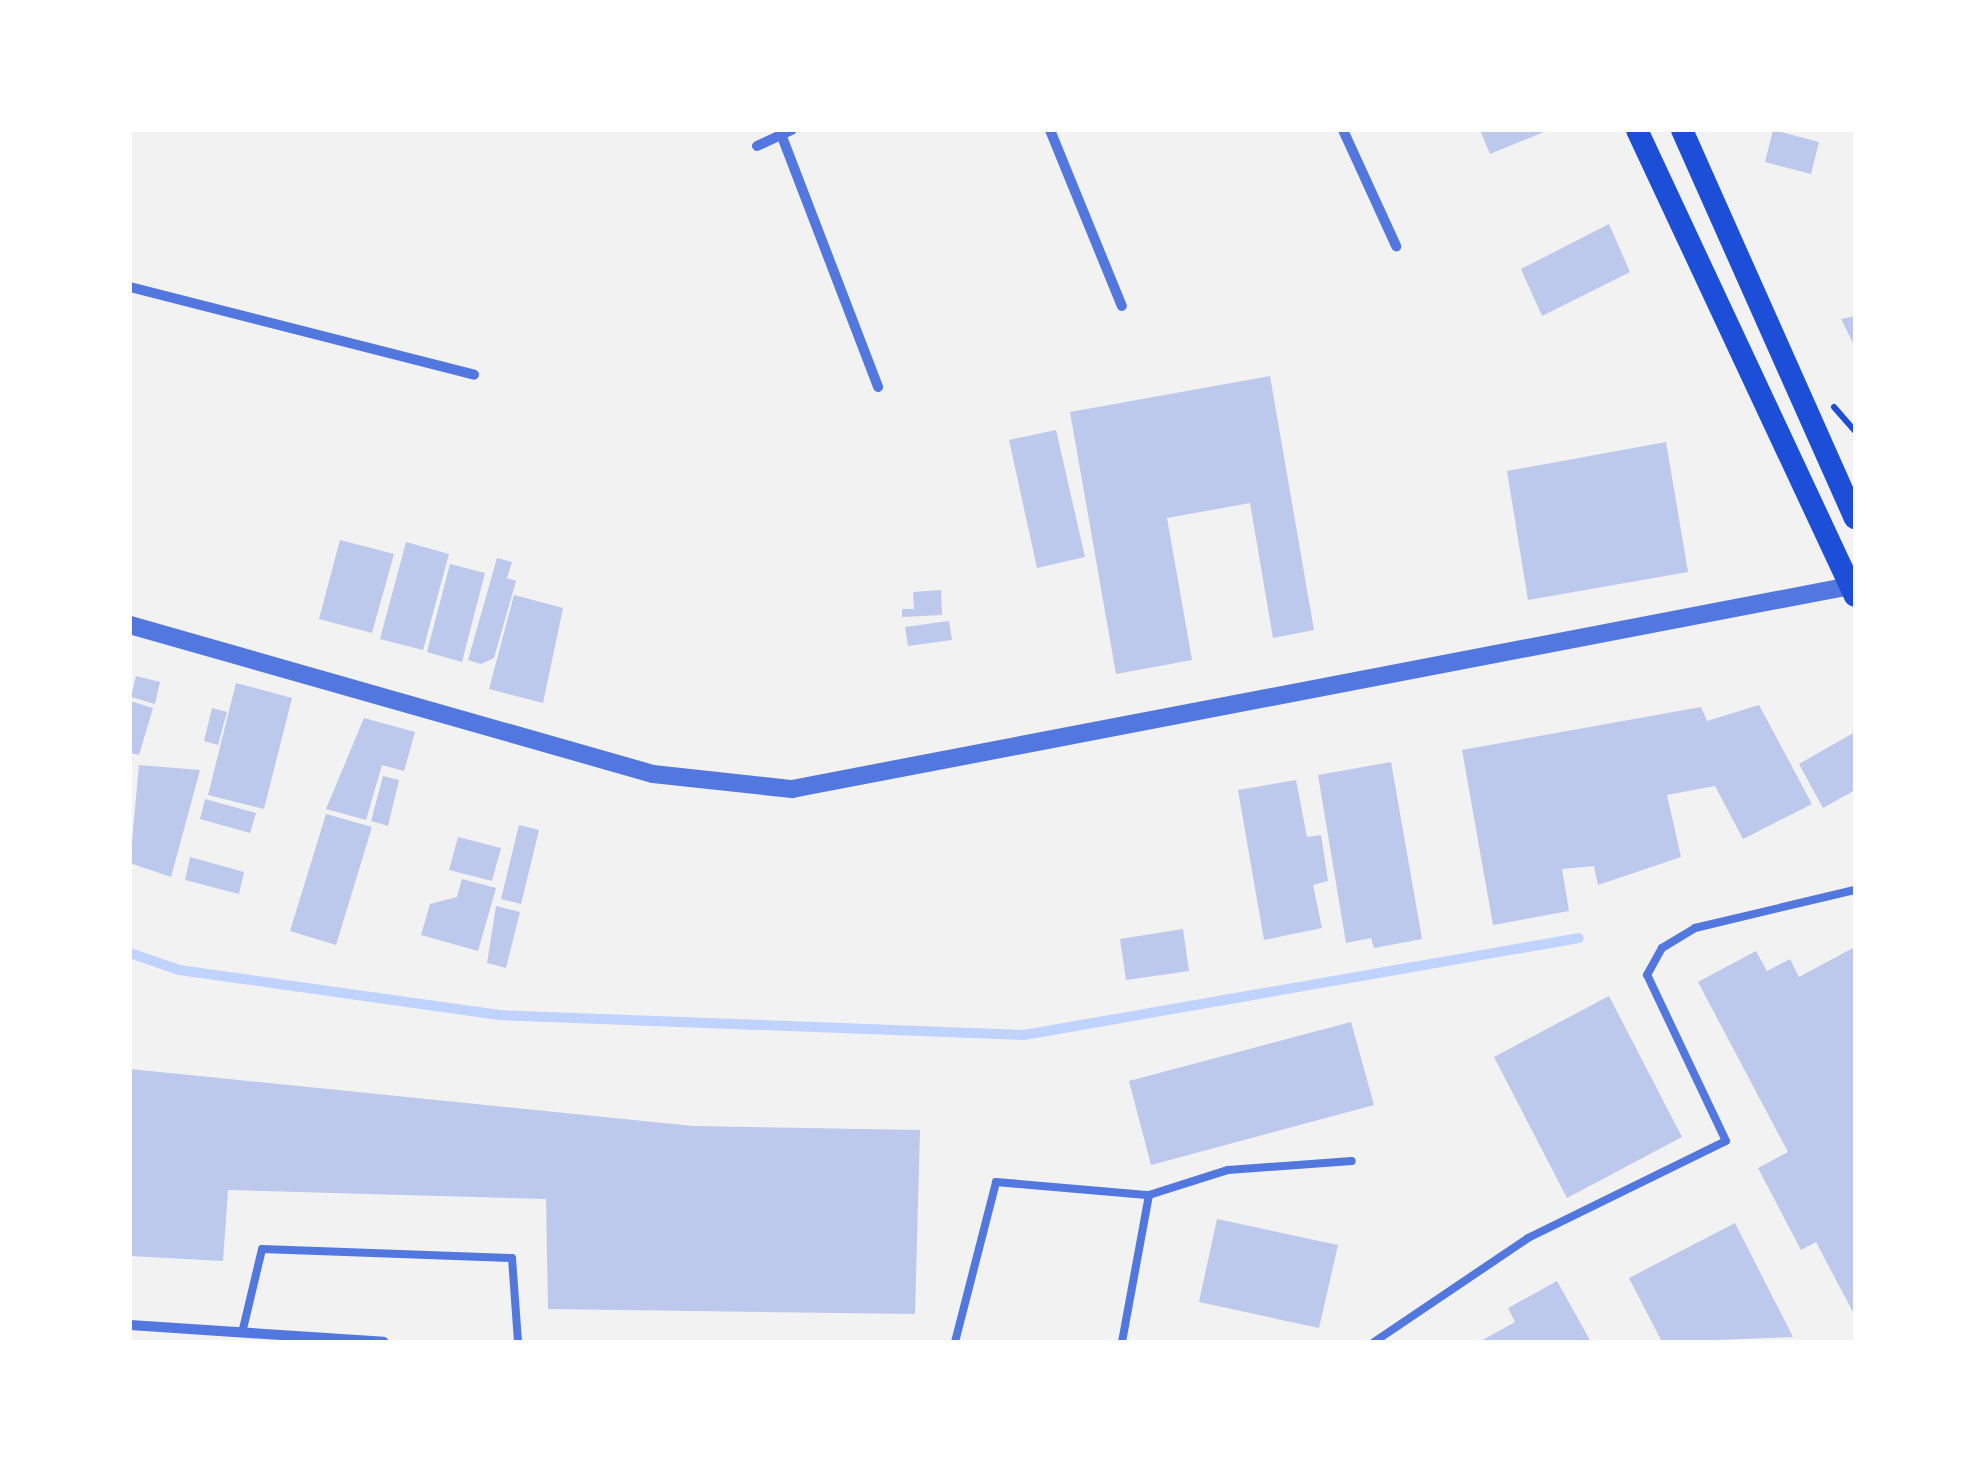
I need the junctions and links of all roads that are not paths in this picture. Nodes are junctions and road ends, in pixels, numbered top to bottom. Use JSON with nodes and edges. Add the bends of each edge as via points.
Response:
{"nodes":[{"id":1,"x":1050,"y":130,"type":"edge"},
{"id":2,"x":1344,"y":130,"type":"edge"},
{"id":3,"x":1637,"y":130,"type":"edge"},
{"id":4,"x":1682,"y":130,"type":"edge"},
{"id":5,"x":786,"y":132,"type":"edge"},
{"id":6,"x":757,"y":146,"type":"dead end"},
{"id":7,"x":1396,"y":246,"type":"dead end"},
{"id":8,"x":130,"y":288,"type":"edge"},
{"id":9,"x":1122,"y":306,"type":"dead end"},
{"id":10,"x":474,"y":375,"type":"dead end"},
{"id":11,"x":878,"y":388,"type":"dead end"},
{"id":12,"x":1855,"y":518,"type":"edge"},
{"id":13,"x":1853,"y":591,"type":"edge"},
{"id":14,"x":130,"y":625,"type":"edge"},
{"id":15,"x":1855,"y":890,"type":"edge"},
{"id":16,"x":1352,"y":1161,"type":"dead end"},
{"id":17,"x":1149,"y":1195,"type":"junction"},
{"id":18,"x":130,"y":1325,"type":"edge"},
{"id":19,"x":243,"y":1329,"type":"junction"},
{"id":20,"x":382,"y":1342,"type":"edge"},
{"id":21,"x":518,"y":1342,"type":"edge"},
{"id":22,"x":956,"y":1342,"type":"edge"},
{"id":23,"x":1122,"y":1342,"type":"edge"},
{"id":24,"x":1374,"y":1342,"type":"edge"}],
"edges":[{"from":1,"to":9,"type":"street"},
{"from":2,"to":7,"type":"street"},
{"from":3,"to":13,"type":"main road"},
{"from":4,"to":12,"type":"main road"},
{"from":5,"to":6,"type":"street"},
{"from":5,"to":11,"type":"street"},
{"from":8,"to":10,"type":"street"},
{"from":13,"to":14,"type":"street","via":[[792,789],[653,774]]},
{"from":15,"to":24,"type":"lane","via":[[1695,928],[1662,948],[1647,975],[1726,1140],[1528,1238]]},
{"from":16,"to":17,"type":"lane","via":[[1228,1170]]},
{"from":17,"to":22,"type":"lane","via":[[996,1182]]},
{"from":17,"to":23,"type":"lane"},
{"from":18,"to":19,"type":"street"},
{"from":19,"to":20,"type":"street"},
{"from":19,"to":21,"type":"lane","via":[[262,1248],[512,1258]]}]}
